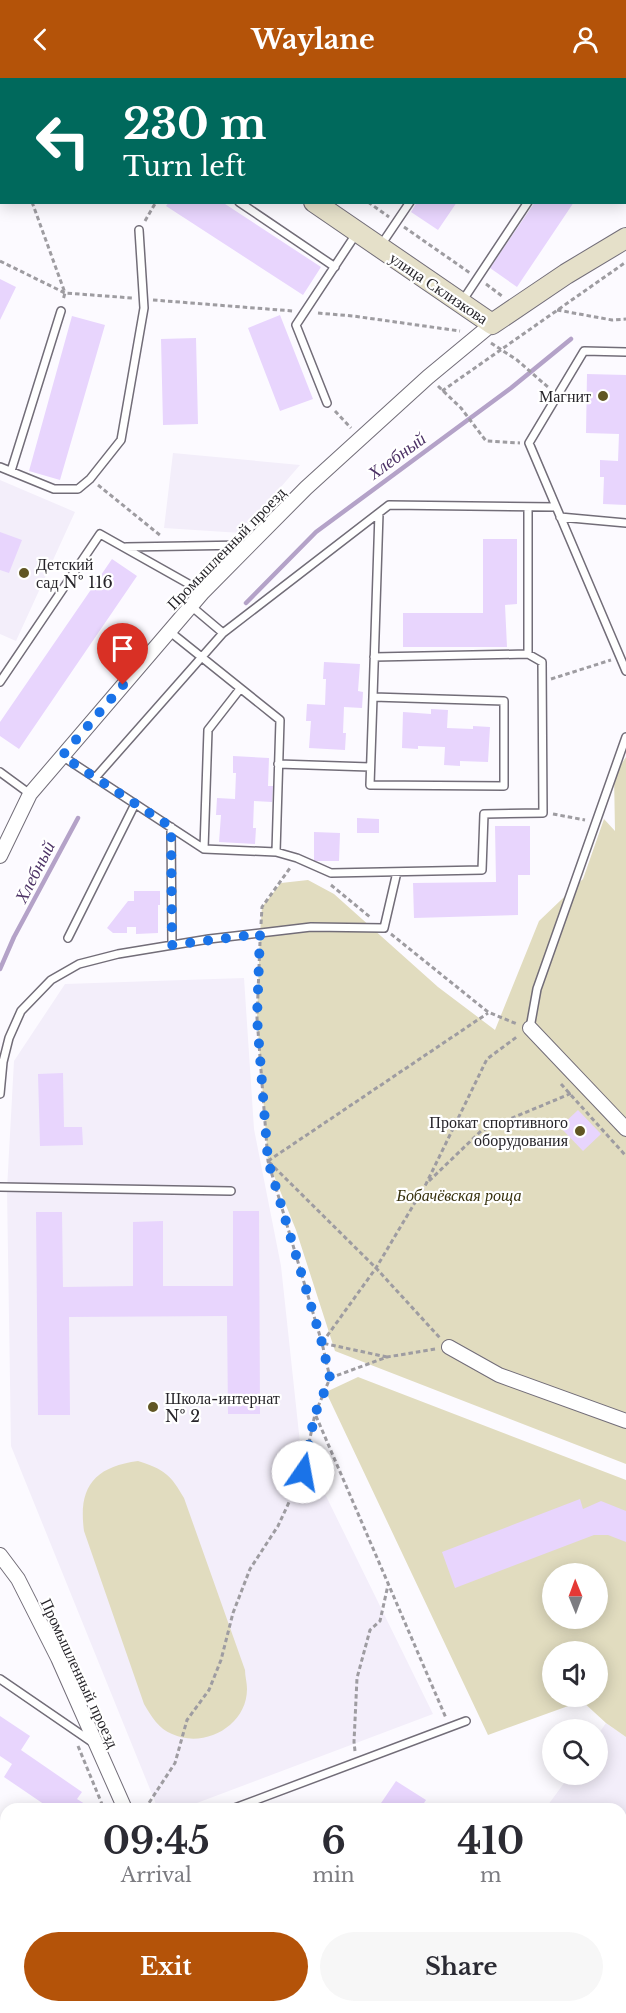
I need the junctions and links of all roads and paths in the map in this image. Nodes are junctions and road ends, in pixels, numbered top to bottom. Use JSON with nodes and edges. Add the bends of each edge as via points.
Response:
{"nodes":[{"id":1,"x":33,"y":204,"type":"edge"},
{"id":2,"x":155,"y":204,"type":"edge"},
{"id":3,"x":242,"y":204,"type":"edge"},
{"id":4,"x":317,"y":204,"type":"edge"},
{"id":5,"x":371,"y":204,"type":"edge"},
{"id":6,"x":409,"y":204,"type":"edge"},
{"id":7,"x":527,"y":204,"type":"edge"},
{"id":8,"x":396,"y":222,"type":"junction"},
{"id":9,"x":139,"y":230,"type":"joint"},
{"id":10,"x":357,"y":232,"type":"junction"},
{"id":11,"x":626,"y":238,"type":"edge"},
{"id":12,"x":379,"y":247,"type":"junction"},
{"id":13,"x":0,"y":261,"type":"edge"},
{"id":14,"x":626,"y":262,"type":"edge"},
{"id":15,"x":335,"y":267,"type":"junction"},
{"id":16,"x":477,"y":278,"type":"junction"},
{"id":17,"x":65,"y":293,"type":"junction"},
{"id":18,"x":503,"y":297,"type":"dead end"},
{"id":19,"x":143,"y":299,"type":"junction"},
{"id":20,"x":461,"y":303,"type":"junction"},
{"id":21,"x":557,"y":310,"type":"junction"},
{"id":22,"x":61,"y":311,"type":"dead end"},
{"id":23,"x":305,"y":312,"type":"junction"},
{"id":24,"x":626,"y":319,"type":"edge"},
{"id":25,"x":485,"y":330,"type":"junction"},
{"id":26,"x":501,"y":349,"type":"junction"},
{"id":27,"x":626,"y":352,"type":"edge"},
{"id":28,"x":428,"y":377,"type":"junction"},
{"id":29,"x":539,"y":379,"type":"dead end"},
{"id":30,"x":442,"y":391,"type":"junction"},
{"id":31,"x":327,"y":403,"type":"joint"},
{"id":32,"x":362,"y":438,"type":"junction"},
{"id":33,"x":529,"y":443,"type":"junction"},
{"id":34,"x":0,"y":466,"type":"edge"},
{"id":35,"x":11,"y":471,"type":"junction"},
{"id":36,"x":90,"y":479,"type":"junction"},
{"id":37,"x":556,"y":507,"type":"junction"},
{"id":38,"x":528,"y":508,"type":"junction"},
{"id":39,"x":379,"y":513,"type":"junction"},
{"id":40,"x":560,"y":517,"type":"junction"},
{"id":41,"x":626,"y":523,"type":"edge"},
{"id":42,"x":248,"y":544,"type":"junction"},
{"id":43,"x":174,"y":546,"type":"junction"},
{"id":44,"x":123,"y":547,"type":"junction"},
{"id":45,"x":203,"y":592,"type":"junction"},
{"id":46,"x":191,"y":606,"type":"junction"},
{"id":47,"x":169,"y":631,"type":"junction"},
{"id":48,"x":223,"y":633,"type":"junction"},
{"id":49,"x":528,"y":654,"type":"junction"},
{"id":50,"x":201,"y":657,"type":"junction"},
{"id":51,"x":374,"y":657,"type":"junction"},
{"id":52,"x":619,"y":658,"type":"junction"},
{"id":53,"x":626,"y":671,"type":"edge"},
{"id":54,"x":0,"y":682,"type":"edge"},
{"id":55,"x":542,"y":682,"type":"junction"},
{"id":56,"x":240,"y":689,"type":"junction"},
{"id":57,"x":373,"y":697,"type":"junction"},
{"id":58,"x":626,"y":737,"type":"edge"},
{"id":59,"x":62,"y":756,"type":"junction"},
{"id":60,"x":279,"y":764,"type":"junction"},
{"id":61,"x":370,"y":767,"type":"junction"},
{"id":62,"x":0,"y":772,"type":"edge"},
{"id":63,"x":94,"y":778,"type":"junction"},
{"id":64,"x":30,"y":794,"type":"junction"},
{"id":65,"x":135,"y":804,"type":"junction"},
{"id":66,"x":543,"y":813,"type":"junction"},
{"id":67,"x":596,"y":822,"type":"junction"},
{"id":68,"x":171,"y":827,"type":"junction"},
{"id":69,"x":204,"y":849,"type":"junction"},
{"id":70,"x":276,"y":852,"type":"junction"},
{"id":71,"x":0,"y":856,"type":"edge"},
{"id":72,"x":297,"y":858,"type":"junction"},
{"id":73,"x":397,"y":872,"type":"junction"},
{"id":74,"x":323,"y":879,"type":"dead end"},
{"id":75,"x":384,"y":928,"type":"junction"},
{"id":76,"x":260,"y":934,"type":"junction"},
{"id":77,"x":68,"y":938,"type":"dead end"},
{"id":78,"x":172,"y":945,"type":"junction"},
{"id":79,"x":488,"y":1012,"type":"junction"},
{"id":80,"x":530,"y":1028,"type":"junction"},
{"id":81,"x":555,"y":1078,"type":"dead end"},
{"id":82,"x":584,"y":1086,"type":"junction"},
{"id":83,"x":0,"y":1094,"type":"edge"},
{"id":84,"x":570,"y":1094,"type":"junction"},
{"id":85,"x":626,"y":1129,"type":"edge"},
{"id":86,"x":626,"y":1156,"type":"edge"},
{"id":87,"x":268,"y":1161,"type":"junction"},
{"id":88,"x":426,"y":1185,"type":"junction"},
{"id":89,"x":0,"y":1187,"type":"edge"},
{"id":90,"x":231,"y":1191,"type":"dead end"},
{"id":91,"x":375,"y":1268,"type":"junction"},
{"id":92,"x":322,"y":1343,"type":"junction"},
{"id":93,"x":449,"y":1347,"type":"junction"},
{"id":94,"x":387,"y":1357,"type":"junction"},
{"id":95,"x":330,"y":1378,"type":"junction"},
{"id":96,"x":315,"y":1414,"type":"junction"},
{"id":97,"x":626,"y":1421,"type":"edge"},
{"id":98,"x":0,"y":1555,"type":"edge"},
{"id":99,"x":388,"y":1584,"type":"junction"},
{"id":100,"x":0,"y":1679,"type":"edge"},
{"id":101,"x":466,"y":1721,"type":"dead end"},
{"id":102,"x":69,"y":1725,"type":"junction"},
{"id":103,"x":450,"y":1727,"type":"junction"},
{"id":104,"x":95,"y":1744,"type":"junction"},
{"id":105,"x":352,"y":1764,"type":"junction"},
{"id":106,"x":102,"y":1803,"type":"edge"},
{"id":107,"x":122,"y":1803,"type":"edge"},
{"id":108,"x":149,"y":1803,"type":"edge"},
{"id":109,"x":248,"y":1803,"type":"edge"}],
"edges":[{"from":1,"to":17,"type":"path"},
{"from":2,"to":9,"type":"path"},
{"from":3,"to":15,"type":"lane"},
{"from":4,"to":10,"type":"street","name":"улица Склизкова"},
{"from":5,"to":8,"type":"path"},
{"from":6,"to":8,"type":"lane"},
{"from":7,"to":16,"type":"lane"},
{"from":8,"to":12,"type":"lane"},
{"from":8,"to":16,"type":"path"},
{"from":9,"to":19,"type":"lane"},
{"from":10,"to":12,"type":"street","name":"улица Склизкова"},
{"from":10,"to":15,"type":"lane"},
{"from":11,"to":25,"type":"street","name":"улица Склизкова"},
{"from":12,"to":20,"type":"street","name":"улица Склизкова"},
{"from":13,"to":17,"type":"path"},
{"from":14,"to":21,"type":"path"},
{"from":15,"to":23,"type":"lane"},
{"from":16,"to":18,"type":"path"},
{"from":16,"to":20,"type":"lane"},
{"from":17,"to":19,"type":"path"},
{"from":19,"to":23,"type":"path"},
{"from":19,"to":36,"type":"lane","via":[[121,440]]},
{"from":20,"to":25,"type":"street","name":"улица Склизкова"},
{"from":21,"to":24,"type":"path"},
{"from":21,"to":26,"type":"path"},
{"from":22,"to":35,"type":"lane"},
{"from":23,"to":25,"type":"path"},
{"from":23,"to":31,"type":"lane","via":[[296,325]]},
{"from":25,"to":26,"type":"path"},
{"from":25,"to":28,"type":"street","name":"Промышленный проезд"},
{"from":26,"to":29,"type":"path"},
{"from":26,"to":30,"type":"path"},
{"from":27,"to":33,"type":"lane","via":[[584,351]]},
{"from":28,"to":30,"type":"path"},
{"from":28,"to":32,"type":"street","name":"Промышленный проезд"},
{"from":30,"to":33,"type":"path","via":[[461,408],[486,441]]},
{"from":31,"to":32,"type":"path"},
{"from":32,"to":42,"type":"street","name":"Промышленный проезд"},
{"from":33,"to":37,"type":"lane"},
{"from":34,"to":35,"type":"lane"},
{"from":35,"to":36,"type":"lane","via":[[54,489],[78,489]]},
{"from":36,"to":43,"type":"path"},
{"from":37,"to":38,"type":"lane"},
{"from":37,"to":40,"type":"lane"},
{"from":38,"to":39,"type":"lane","via":[[389,505]]},
{"from":38,"to":49,"type":"lane"},
{"from":39,"to":48,"type":"lane"},
{"from":39,"to":51,"type":"lane"},
{"from":40,"to":41,"type":"lane"},
{"from":40,"to":52,"type":"lane"},
{"from":42,"to":43,"type":"lane"},
{"from":42,"to":45,"type":"street","name":"Промышленный проезд"},
{"from":43,"to":44,"type":"lane"},
{"from":44,"to":45,"type":"lane"},
{"from":44,"to":54,"type":"lane","via":[[100,534]]},
{"from":45,"to":46,"type":"street","name":"Промышленный проезд"},
{"from":46,"to":47,"type":"street","name":"Промышленный проезд"},
{"from":46,"to":48,"type":"lane"},
{"from":47,"to":50,"type":"lane"},
{"from":47,"to":59,"type":"street","name":"Промышленный проезд"},
{"from":48,"to":50,"type":"lane"},
{"from":49,"to":51,"type":"lane"},
{"from":49,"to":55,"type":"lane","via":[[542,662]]},
{"from":50,"to":56,"type":"lane"},
{"from":50,"to":63,"type":"lane"},
{"from":51,"to":57,"type":"lane"},
{"from":52,"to":53,"type":"lane"},
{"from":52,"to":55,"type":"path"},
{"from":55,"to":66,"type":"lane"},
{"from":56,"to":60,"type":"lane","via":[[280,720]]},
{"from":56,"to":69,"type":"lane","via":[[208,730]]},
{"from":57,"to":61,"type":"lane"},
{"from":57,"to":61,"type":"lane","via":[[504,701],[504,786],[370,785]]},
{"from":58,"to":67,"type":"lane"},
{"from":59,"to":63,"type":"lane"},
{"from":59,"to":64,"type":"street","name":"Промышленный проезд"},
{"from":60,"to":61,"type":"lane"},
{"from":60,"to":70,"type":"lane"},
{"from":62,"to":64,"type":"lane"},
{"from":63,"to":65,"type":"lane"},
{"from":64,"to":71,"type":"street","name":"Промышленный проезд"},
{"from":65,"to":68,"type":"lane"},
{"from":65,"to":77,"type":"lane"},
{"from":66,"to":67,"type":"path"},
{"from":66,"to":73,"type":"lane","via":[[484,814],[482,870]]},
{"from":67,"to":80,"type":"lane","via":[[537,989]]},
{"from":68,"to":69,"type":"lane"},
{"from":68,"to":78,"type":"lane"},
{"from":69,"to":70,"type":"lane"},
{"from":70,"to":72,"type":"lane"},
{"from":72,"to":73,"type":"lane","via":[[331,873]]},
{"from":72,"to":76,"type":"path","via":[[262,907]]},
{"from":73,"to":75,"type":"lane"},
{"from":74,"to":75,"type":"path"},
{"from":75,"to":76,"type":"lane","via":[[310,927]]},
{"from":75,"to":79,"type":"path"},
{"from":76,"to":78,"type":"lane"},
{"from":76,"to":87,"type":"path","via":[[257,1018]]},
{"from":78,"to":83,"type":"lane","via":[[79,964],[51,980],[21,1011],[3,1062]]},
{"from":79,"to":80,"type":"path"},
{"from":79,"to":87,"type":"path"},
{"from":80,"to":82,"type":"street"},
{"from":80,"to":88,"type":"path","via":[[486,1059]]},
{"from":81,"to":84,"type":"path"},
{"from":82,"to":84,"type":"path"},
{"from":82,"to":85,"type":"street"},
{"from":84,"to":86,"type":"path"},
{"from":84,"to":88,"type":"path","via":[[481,1131]]},
{"from":87,"to":91,"type":"path"},
{"from":87,"to":92,"type":"path"},
{"from":88,"to":91,"type":"path"},
{"from":89,"to":90,"type":"lane"},
{"from":91,"to":92,"type":"path"},
{"from":91,"to":93,"type":"path"},
{"from":92,"to":94,"type":"path"},
{"from":92,"to":95,"type":"path"},
{"from":93,"to":94,"type":"path"},
{"from":93,"to":97,"type":"street","via":[[499,1375]]},
{"from":94,"to":95,"type":"path"},
{"from":95,"to":96,"type":"path"},
{"from":96,"to":99,"type":"path"},
{"from":96,"to":108,"type":"path","via":[[303,1472],[278,1526],[250,1569],[209,1690],[187,1720],[175,1763]]},
{"from":98,"to":104,"type":"street","name":"Промышленный проезд","via":[[15,1574],[58,1658]]},
{"from":99,"to":103,"type":"path"},
{"from":99,"to":105,"type":"path","via":[[380,1621],[370,1630],[357,1678]]},
{"from":100,"to":102,"type":"lane"},
{"from":101,"to":103,"type":"lane"},
{"from":102,"to":104,"type":"lane"},
{"from":102,"to":106,"type":"path"},
{"from":103,"to":105,"type":"lane"},
{"from":104,"to":107,"type":"street","name":"Промышленный проезд"},
{"from":105,"to":109,"type":"lane"}]}
